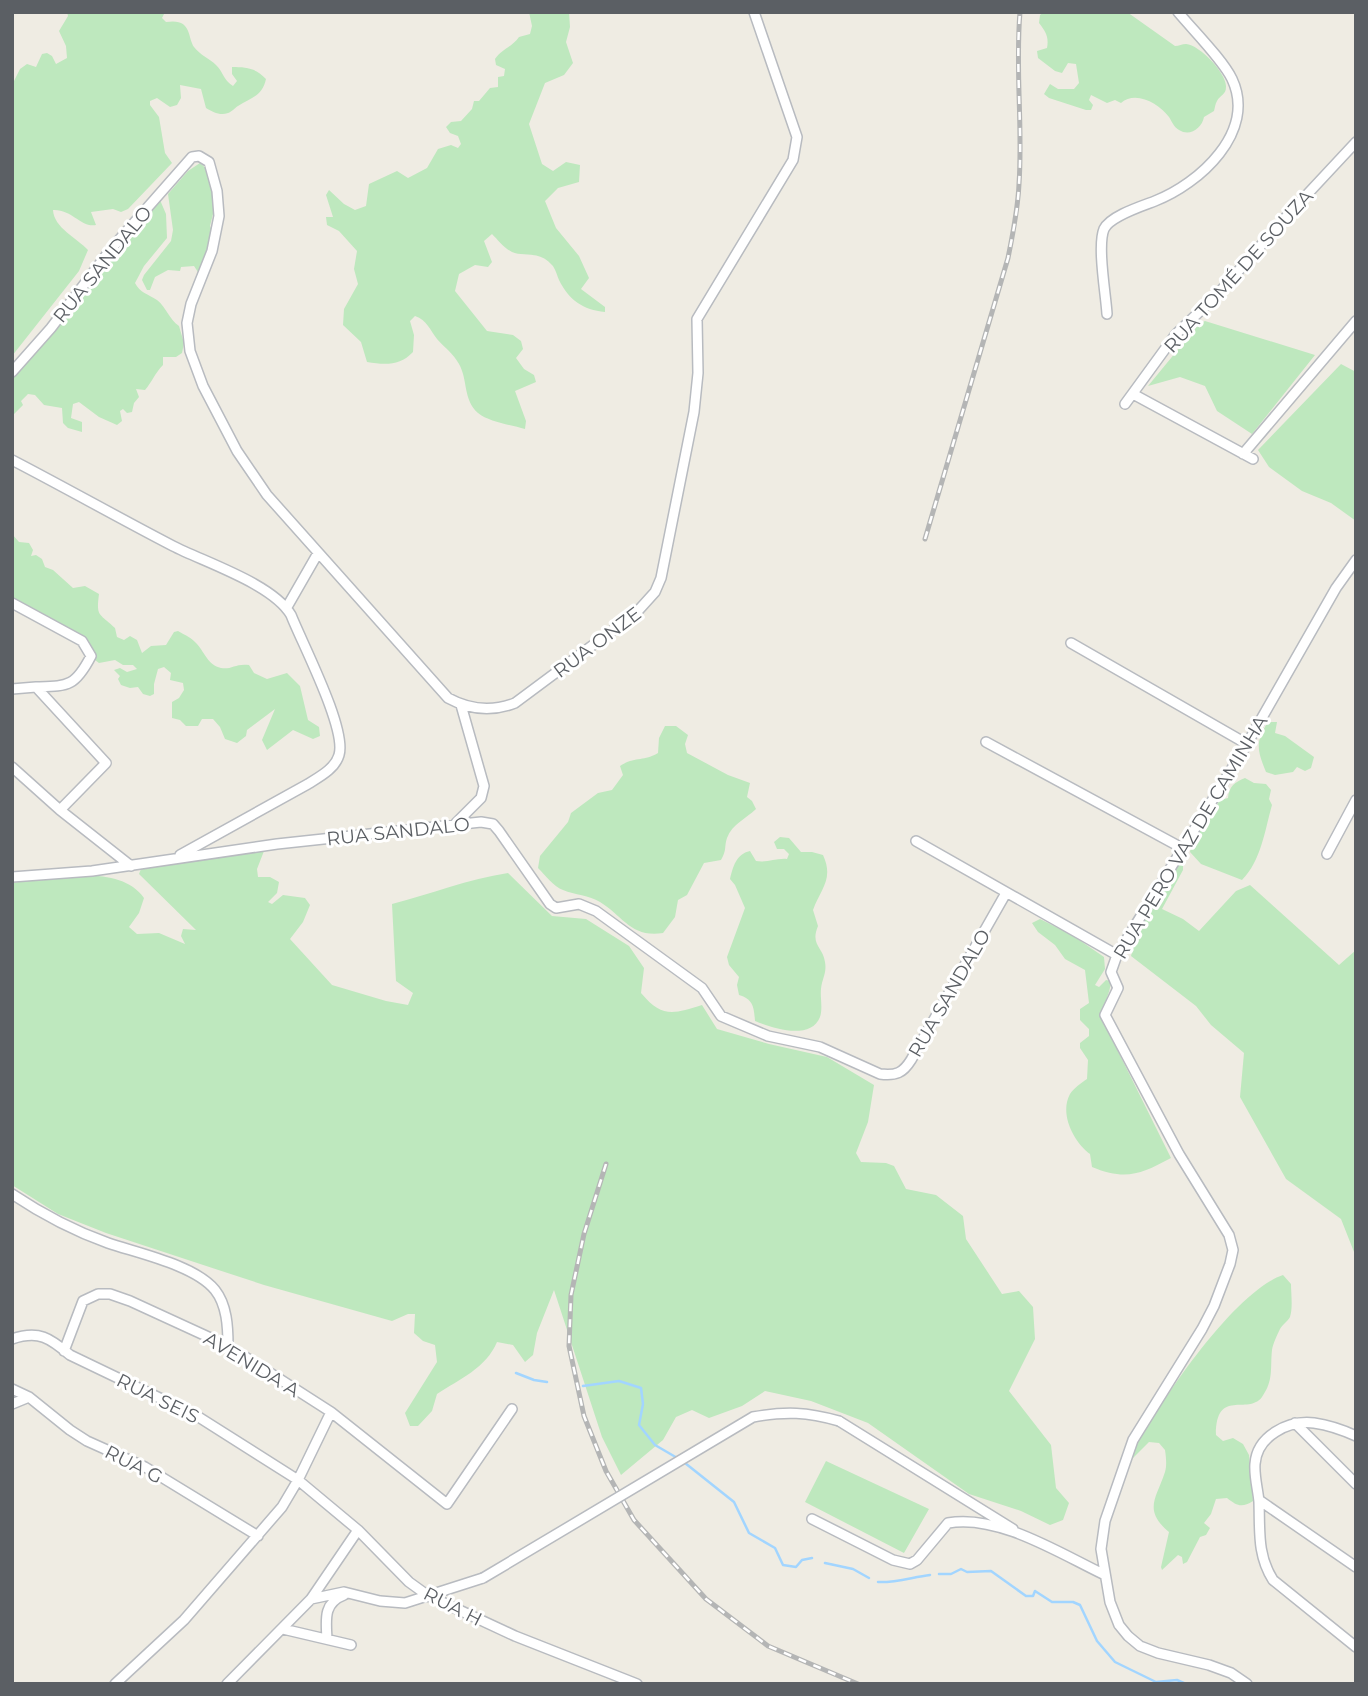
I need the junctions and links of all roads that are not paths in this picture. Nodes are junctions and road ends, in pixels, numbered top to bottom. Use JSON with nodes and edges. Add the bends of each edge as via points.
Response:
{"nodes":[{"id":1,"x":754,"y":12,"type":"edge"},
{"id":2,"x":1178,"y":12,"type":"edge"},
{"id":3,"x":1356,"y":142,"type":"edge"},
{"id":4,"x":1107,"y":314,"type":"dead end"},
{"id":5,"x":1356,"y":321,"type":"edge"},
{"id":6,"x":12,"y":372,"type":"edge"},
{"id":7,"x":1133,"y":394,"type":"junction"},
{"id":8,"x":1125,"y":404,"type":"dead end"},
{"id":9,"x":1243,"y":454,"type":"junction"},
{"id":10,"x":1253,"y":459,"type":"dead end"},
{"id":11,"x":12,"y":460,"type":"edge"},
{"id":12,"x":318,"y":553,"type":"junction"},
{"id":13,"x":1356,"y":560,"type":"edge"},
{"id":14,"x":12,"y":603,"type":"edge"},
{"id":15,"x":287,"y":607,"type":"junction"},
{"id":16,"x":1071,"y":643,"type":"dead end"},
{"id":17,"x":36,"y":687,"type":"junction"},
{"id":18,"x":12,"y":689,"type":"edge"},
{"id":19,"x":461,"y":705,"type":"junction"},
{"id":20,"x":986,"y":742,"type":"dead end"},
{"id":21,"x":1247,"y":744,"type":"junction"},
{"id":22,"x":12,"y":767,"type":"edge"},
{"id":23,"x":1356,"y":800,"type":"edge"},
{"id":24,"x":60,"y":810,"type":"junction"},
{"id":25,"x":456,"y":823,"type":"junction"},
{"id":26,"x":916,"y":841,"type":"dead end"},
{"id":27,"x":1182,"y":848,"type":"junction"},
{"id":28,"x":1327,"y":854,"type":"dead end"},
{"id":29,"x":172,"y":859,"type":"junction"},
{"id":30,"x":131,"y":866,"type":"junction"},
{"id":31,"x":12,"y":877,"type":"edge"},
{"id":32,"x":1006,"y":893,"type":"junction"},
{"id":33,"x":1117,"y":955,"type":"junction"},
{"id":34,"x":12,"y":1194,"type":"edge"},
{"id":35,"x":13,"y":1338,"type":"edge"},
{"id":36,"x":228,"y":1346,"type":"junction"},
{"id":37,"x":64,"y":1350,"type":"junction"},
{"id":38,"x":12,"y":1389,"type":"edge"},
{"id":39,"x":29,"y":1397,"type":"junction"},
{"id":40,"x":12,"y":1404,"type":"edge"},
{"id":41,"x":512,"y":1409,"type":"dead end"},
{"id":42,"x":331,"y":1412,"type":"junction"},
{"id":43,"x":1295,"y":1423,"type":"junction"},
{"id":44,"x":1356,"y":1436,"type":"edge"},
{"id":45,"x":298,"y":1480,"type":"junction"},
{"id":46,"x":1356,"y":1483,"type":"edge"},
{"id":47,"x":1259,"y":1500,"type":"junction"},
{"id":48,"x":812,"y":1519,"type":"dead end"},
{"id":49,"x":358,"y":1530,"type":"junction"},
{"id":50,"x":258,"y":1536,"type":"junction"},
{"id":51,"x":1027,"y":1537,"type":"junction"},
{"id":52,"x":1356,"y":1567,"type":"edge"},
{"id":53,"x":1103,"y":1574,"type":"junction"},
{"id":54,"x":349,"y":1593,"type":"junction"},
{"id":55,"x":427,"y":1595,"type":"junction"},
{"id":56,"x":311,"y":1599,"type":"junction"},
{"id":57,"x":283,"y":1629,"type":"junction"},
{"id":58,"x":327,"y":1639,"type":"junction"},
{"id":59,"x":351,"y":1644,"type":"dead end"},
{"id":60,"x":1356,"y":1647,"type":"edge"},
{"id":61,"x":115,"y":1684,"type":"edge"},
{"id":62,"x":227,"y":1684,"type":"edge"},
{"id":63,"x":637,"y":1684,"type":"edge"},
{"id":64,"x":1247,"y":1684,"type":"edge"}],
"edges":[{"from":1,"to":19,"type":"street","name":"RUA ONZE","via":[[791,117],[796,150],[697,319],[694,412],[655,592],[636,613],[515,702],[500,709]]},
{"from":2,"to":4,"type":"street","via":[[1231,78],[1237,97],[1234,126],[1219,155],[1191,181],[1104,228]]},
{"from":3,"to":7,"type":"street","name":"RUA TOMÉ DE SOUZA","via":[[1176,334]]},
{"from":5,"to":9,"type":"street"},
{"from":6,"to":12,"type":"street","name":"RUA SANDALO","via":[[110,249],[192,157],[199,156],[209,162],[219,216],[212,251],[191,304],[187,323],[190,351],[237,451],[267,495]]},
{"from":7,"to":8,"type":"street","name":"RUA TOMÉ DE SOUZA"},
{"from":7,"to":9,"type":"street"},
{"from":9,"to":10,"type":"street"},
{"from":11,"to":15,"type":"street","via":[[175,547],[221,566]]},
{"from":12,"to":15,"type":"street"},
{"from":12,"to":19,"type":"street","via":[[438,690]]},
{"from":13,"to":21,"type":"street","name":"RUA PERO VAZ DE CAMINHA"},
{"from":14,"to":17,"type":"street","via":[[82,641],[91,656],[83,672],[66,686]]},
{"from":15,"to":29,"type":"street","via":[[336,723],[340,754],[327,772],[308,784]]},
{"from":16,"to":21,"type":"street"},
{"from":17,"to":18,"type":"street"},
{"from":17,"to":24,"type":"street","via":[[106,763]]},
{"from":19,"to":25,"type":"street","via":[[484,786],[481,798]]},
{"from":20,"to":27,"type":"street"},
{"from":21,"to":27,"type":"street","name":"RUA PERO VAZ DE CAMINHA"},
{"from":22,"to":24,"type":"street"},
{"from":23,"to":28,"type":"street"},
{"from":24,"to":30,"type":"street"},
{"from":25,"to":29,"type":"street","name":"RUA SANDALO"},
{"from":25,"to":32,"type":"street","name":"RUA SANDALO","via":[[492,824],[550,904],[556,908],[579,904],[596,911],[702,988],[722,1016],[768,1036],[820,1047],[880,1074],[901,1072],[911,1060]]},
{"from":26,"to":32,"type":"street"},
{"from":27,"to":33,"type":"street","name":"RUA PERO VAZ DE CAMINHA"},
{"from":29,"to":30,"type":"street","name":"RUA SANDALO"},
{"from":30,"to":31,"type":"street","name":"RUA SANDALO"},
{"from":32,"to":33,"type":"street"},
{"from":33,"to":53,"type":"street","name":"RUA PERO VAZ DE CAMINHA","via":[[1111,972],[1118,988],[1107,1008],[1107,1021],[1229,1235],[1233,1250],[1202,1329],[1133,1440],[1105,1521]]},
{"from":34,"to":36,"type":"street","via":[[70,1227],[201,1278],[223,1305]]},
{"from":35,"to":37,"type":"street","name":"RUA SEIS","via":[[45,1337]]},
{"from":36,"to":37,"type":"street","name":"AVENIDA A","via":[[130,1301],[98,1294],[83,1301]]},
{"from":36,"to":42,"type":"street","name":"AVENIDA A"},
{"from":37,"to":45,"type":"street","name":"RUA SEIS","via":[[197,1416]]},
{"from":38,"to":39,"type":"street","name":"RUA G"},
{"from":39,"to":40,"type":"street"},
{"from":39,"to":50,"type":"street","name":"RUA G","via":[[70,1430],[145,1467]]},
{"from":41,"to":42,"type":"street","name":"AVENIDA A","via":[[447,1504]]},
{"from":42,"to":45,"type":"street"},
{"from":43,"to":44,"type":"street","via":[[1315,1423]]},
{"from":43,"to":46,"type":"street"},
{"from":43,"to":47,"type":"street","via":[[1264,1440],[1258,1449],[1254,1465]]},
{"from":45,"to":49,"type":"street","name":"RUA H"},
{"from":45,"to":50,"type":"street"},
{"from":47,"to":52,"type":"street"},
{"from":47,"to":60,"type":"street","via":[[1260,1550],[1273,1580]]},
{"from":48,"to":51,"type":"street","via":[[904,1564],[917,1560],[948,1523],[974,1521]]},
{"from":49,"to":55,"type":"street","name":"RUA H"},
{"from":49,"to":56,"type":"street"},
{"from":50,"to":61,"type":"street","via":[[184,1620]]},
{"from":51,"to":53,"type":"street"},
{"from":51,"to":55,"type":"street","bridge":true,"via":[[839,1421],[811,1413],[781,1412],[753,1417],[483,1578]]},
{"from":53,"to":64,"type":"street","via":[[1113,1612],[1128,1636],[1149,1650],[1209,1665]]},
{"from":54,"to":55,"type":"street","via":[[393,1603]]},
{"from":54,"to":56,"type":"street"},
{"from":54,"to":58,"type":"street","via":[[330,1604]]},
{"from":55,"to":63,"type":"street","name":"RUA H"},
{"from":56,"to":57,"type":"street"},
{"from":57,"to":58,"type":"street"},
{"from":57,"to":62,"type":"street"},
{"from":58,"to":59,"type":"street"}]}
